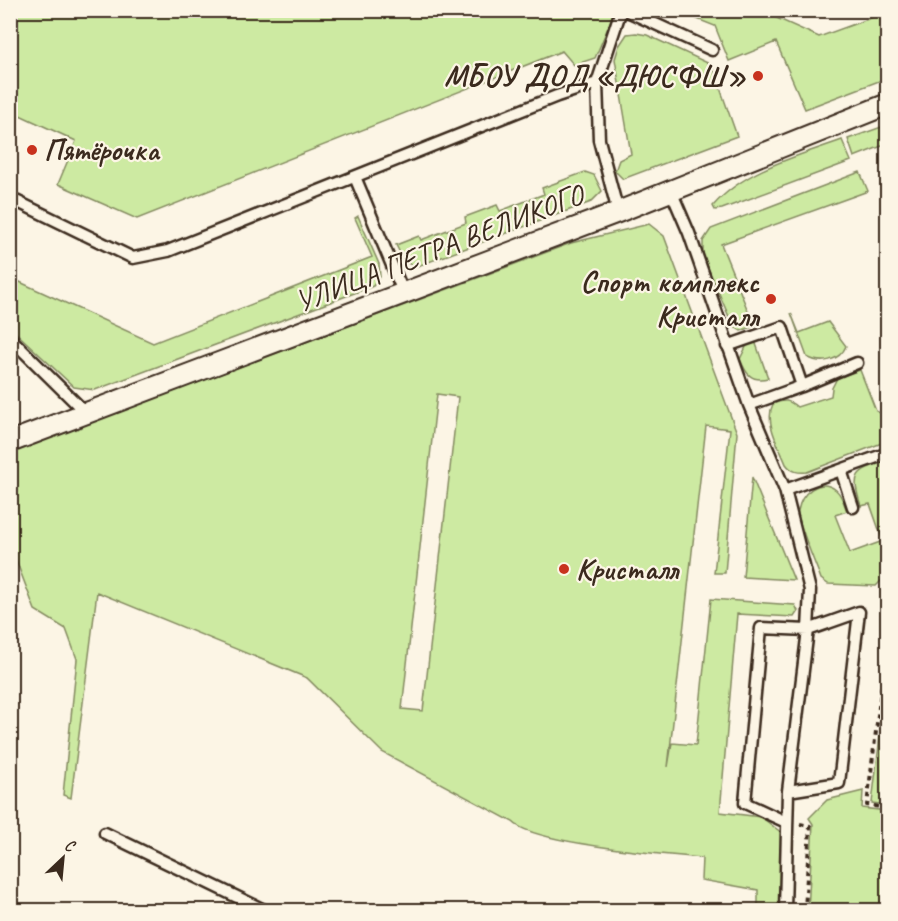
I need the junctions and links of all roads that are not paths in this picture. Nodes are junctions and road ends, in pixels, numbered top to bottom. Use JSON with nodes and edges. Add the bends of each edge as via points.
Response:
{"nodes":[{"id":1,"x":623,"y":10,"type":"edge"},
{"id":2,"x":712,"y":50,"type":"dead end"},
{"id":3,"x":597,"y":83,"type":"junction"},
{"id":4,"x":888,"y":104,"type":"edge"},
{"id":5,"x":355,"y":177,"type":"junction"},
{"id":6,"x":671,"y":190,"type":"junction"},
{"id":7,"x":10,"y":201,"type":"edge"},
{"id":8,"x":618,"y":212,"type":"junction"},
{"id":9,"x":404,"y":294,"type":"junction"},
{"id":10,"x":10,"y":338,"type":"edge"},
{"id":11,"x":728,"y":346,"type":"junction"},
{"id":12,"x":858,"y":363,"type":"dead end"},
{"id":13,"x":802,"y":386,"type":"junction"},
{"id":14,"x":749,"y":405,"type":"junction"},
{"id":15,"x":85,"y":412,"type":"junction"},
{"id":16,"x":10,"y":442,"type":"edge"},
{"id":17,"x":888,"y":453,"type":"edge"},
{"id":18,"x":841,"y":470,"type":"junction"},
{"id":19,"x":785,"y":490,"type":"junction"},
{"id":20,"x":853,"y":507,"type":"dead end"},
{"id":21,"x":808,"y":630,"type":"junction"},
{"id":22,"x":788,"y":791,"type":"junction"},
{"id":23,"x":786,"y":822,"type":"junction"},
{"id":24,"x":105,"y":833,"type":"dead end"},
{"id":25,"x":264,"y":910,"type":"edge"},
{"id":26,"x":784,"y":910,"type":"edge"}],
"edges":[{"from":1,"to":2,"type":"lane"},
{"from":1,"to":3,"type":"lane"},
{"from":3,"to":5,"type":"lane"},
{"from":3,"to":8,"type":"lane","via":[[599,140]]},
{"from":4,"to":6,"type":"street","name":"УЛИЦА ПЕТРА ВЕЛИКОГО"},
{"from":5,"to":7,"type":"lane","via":[[168,251],[133,258]]},
{"from":5,"to":9,"type":"lane"},
{"from":6,"to":8,"type":"street","name":"УЛИЦА ПЕТРА ВЕЛИКОГО"},
{"from":6,"to":11,"type":"lane"},
{"from":8,"to":9,"type":"street","name":"УЛИЦА ПЕТРА ВЕЛИКОГО"},
{"from":9,"to":15,"type":"street","name":"УЛИЦА ПЕТРА ВЕЛИКОГО"},
{"from":10,"to":15,"type":"lane"},
{"from":11,"to":13,"type":"lane","via":[[782,327]]},
{"from":11,"to":14,"type":"lane"},
{"from":12,"to":13,"type":"lane"},
{"from":13,"to":14,"type":"lane"},
{"from":14,"to":19,"type":"lane"},
{"from":15,"to":16,"type":"street","name":"УЛИЦА ПЕТРА ВЕЛИКОГО"},
{"from":17,"to":18,"type":"lane"},
{"from":18,"to":19,"type":"lane"},
{"from":18,"to":20,"type":"lane"},
{"from":19,"to":21,"type":"lane","via":[[810,590]]},
{"from":21,"to":22,"type":"lane"},
{"from":21,"to":22,"type":"lane","via":[[859,612],[839,783]]},
{"from":21,"to":23,"type":"lane","via":[[761,628],[745,803]]},
{"from":22,"to":23,"type":"lane"},
{"from":23,"to":26,"type":"lane"},
{"from":24,"to":25,"type":"lane"}]}
